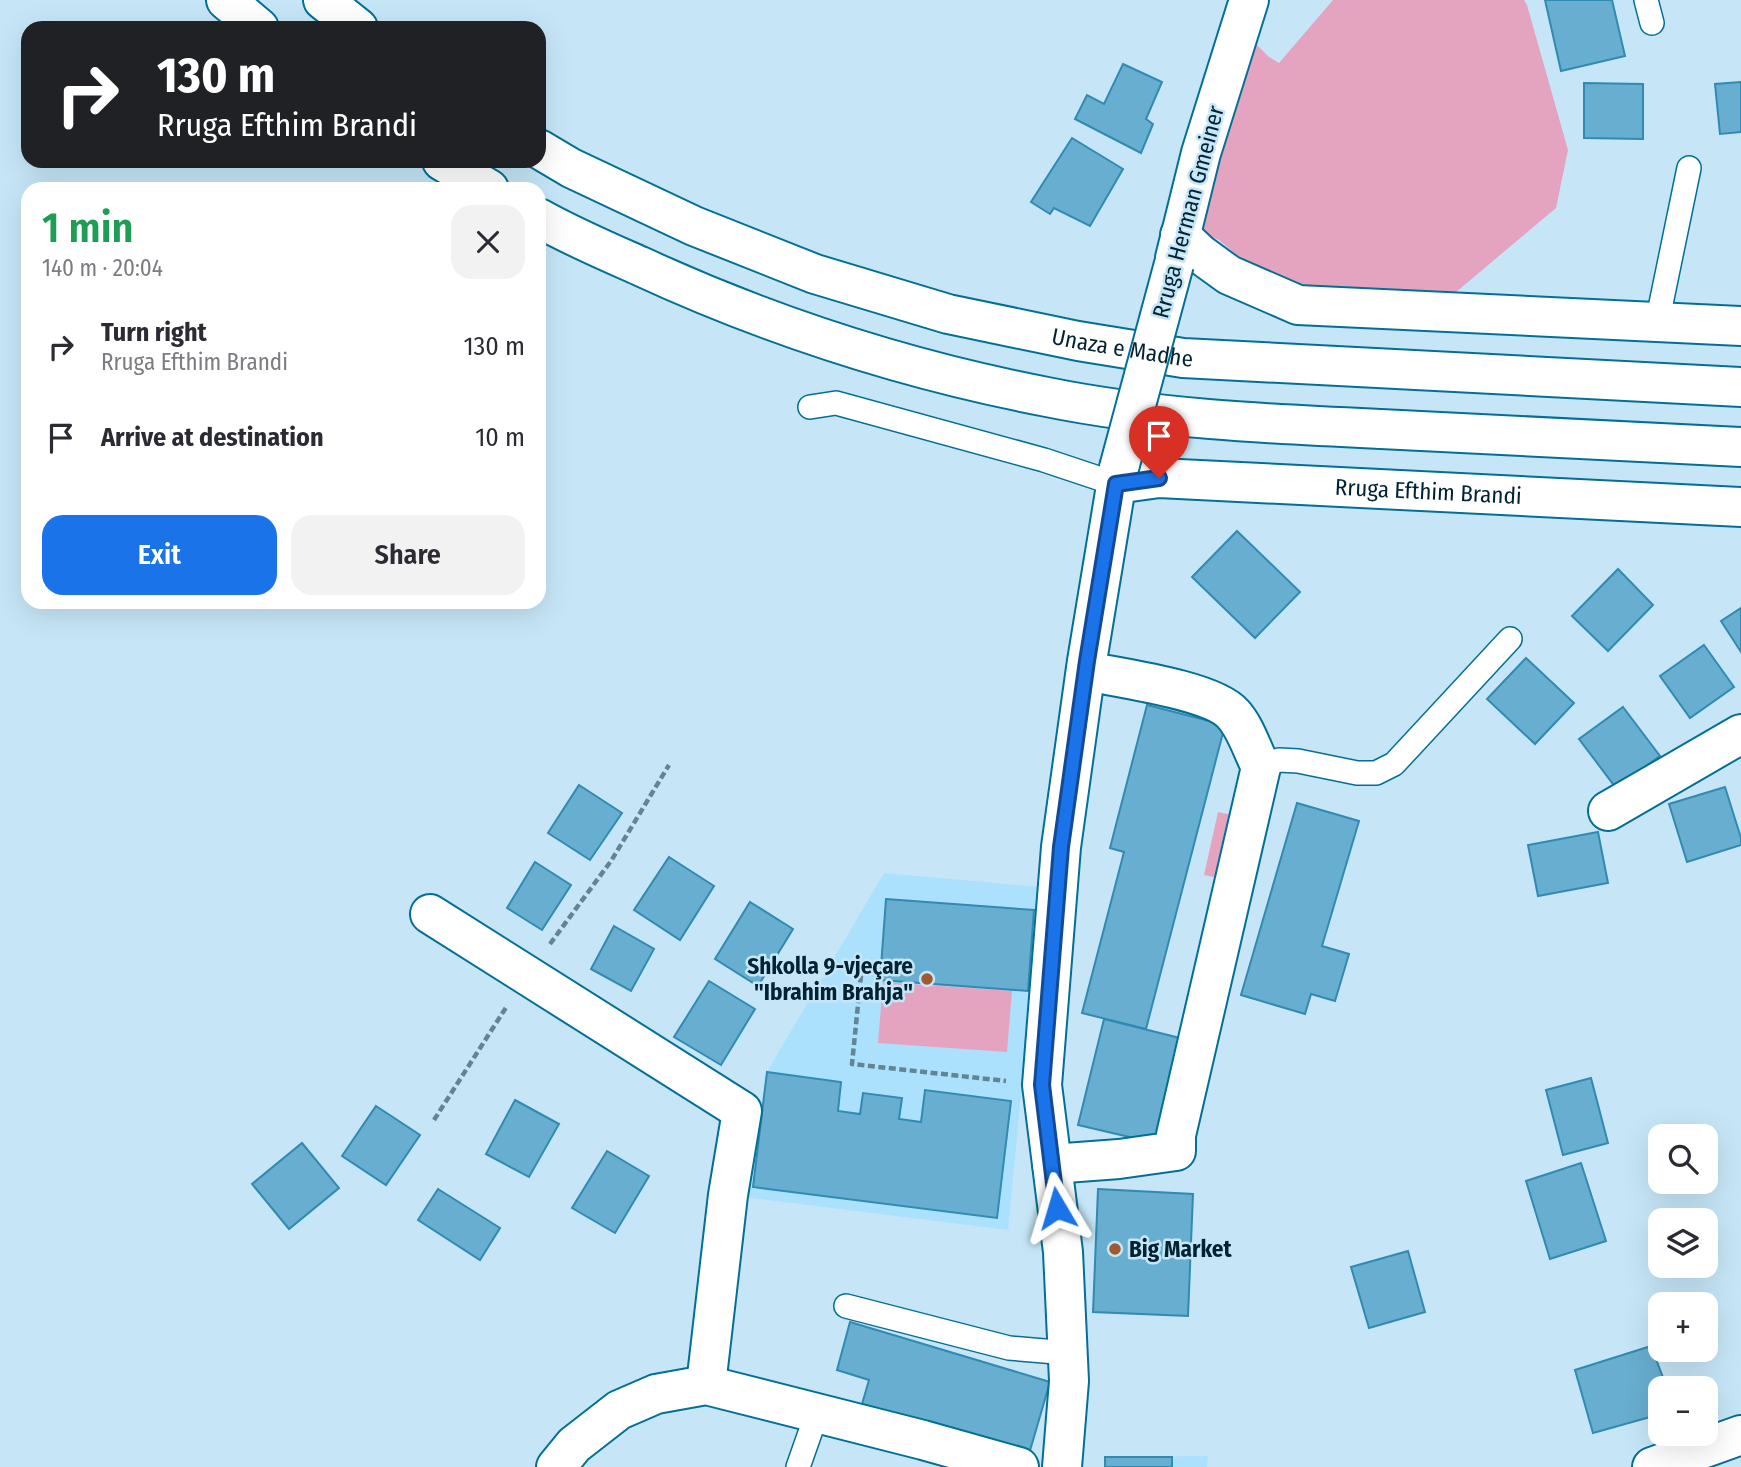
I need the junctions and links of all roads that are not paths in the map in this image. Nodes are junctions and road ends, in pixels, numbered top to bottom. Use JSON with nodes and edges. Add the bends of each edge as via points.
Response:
{"nodes":[{"id":1,"x":226,"y":0,"type":"edge"},
{"id":2,"x":323,"y":0,"type":"edge"},
{"id":3,"x":1249,"y":0,"type":"edge"},
{"id":4,"x":1646,"y":0,"type":"edge"},
{"id":5,"x":251,"y":21,"type":"edge"},
{"id":6,"x":349,"y":21,"type":"edge"},
{"id":7,"x":1652,"y":23,"type":"dead end"},
{"id":8,"x":546,"y":153,"type":"edge"},
{"id":9,"x":454,"y":168,"type":"edge"},
{"id":10,"x":1689,"y":168,"type":"dead end"},
{"id":11,"x":477,"y":182,"type":"edge"},
{"id":12,"x":546,"y":222,"type":"edge"},
{"id":13,"x":1177,"y":249,"type":"junction"},
{"id":14,"x":1657,"y":323,"type":"junction"},
{"id":15,"x":1741,"y":326,"type":"edge"},
{"id":16,"x":1741,"y":387,"type":"edge"},
{"id":17,"x":810,"y":407,"type":"dead end"},
{"id":18,"x":1741,"y":447,"type":"edge"},
{"id":19,"x":1117,"y":476,"type":"junction"},
{"id":20,"x":1741,"y":507,"type":"edge"},
{"id":21,"x":1510,"y":639,"type":"dead end"},
{"id":22,"x":1086,"y":671,"type":"junction"},
{"id":23,"x":1741,"y":734,"type":"edge"},
{"id":24,"x":1261,"y":767,"type":"junction"},
{"id":25,"x":1608,"y":811,"type":"dead end"},
{"id":26,"x":430,"y":914,"type":"dead end"},
{"id":27,"x":1052,"y":1164,"type":"junction"},
{"id":28,"x":846,"y":1306,"type":"dead end"},
{"id":29,"x":1068,"y":1353,"type":"junction"},
{"id":30,"x":706,"y":1385,"type":"junction"},
{"id":31,"x":817,"y":1413,"type":"junction"},
{"id":32,"x":1741,"y":1435,"type":"edge"},
{"id":33,"x":556,"y":1467,"type":"edge"},
{"id":34,"x":798,"y":1467,"type":"edge"},
{"id":35,"x":1018,"y":1467,"type":"edge"},
{"id":36,"x":1062,"y":1467,"type":"edge"},
{"id":37,"x":1652,"y":1467,"type":"edge"}],
"edges":[{"from":1,"to":5,"type":"main road"},
{"from":2,"to":6,"type":"main road"},
{"from":3,"to":13,"type":"main road","name":"Rruga Herman Gmeiner","via":[[1201,153]]},
{"from":4,"to":7,"type":"lane"},
{"from":8,"to":16,"type":"main road","name":"Unaza e Madhe","via":[[694,226],[815,274],[948,314],[1078,341],[1183,358]]},
{"from":9,"to":11,"type":"main road"},
{"from":10,"to":14,"type":"lane"},
{"from":12,"to":18,"type":"main road","via":[[681,285],[802,332],[922,369],[1049,398],[1263,423]]},
{"from":13,"to":14,"type":"main road","via":[[1200,254],[1230,275],[1298,305]]},
{"from":13,"to":19,"type":"main road","name":"Rruga Herman Gmeiner","bridge":true},
{"from":14,"to":15,"type":"main road"},
{"from":17,"to":19,"type":"lane","via":[[836,403]]},
{"from":19,"to":20,"type":"main road","name":"Rruga Efthim Brandi"},
{"from":19,"to":22,"type":"main road","name":"Rruga Herman Gmeiner"},
{"from":21,"to":24,"type":"lane","via":[[1385,769],[1357,773],[1279,761]]},
{"from":22,"to":24,"type":"main road","via":[[1214,702],[1241,725]]},
{"from":22,"to":27,"type":"main road","name":"Rruga Herman Gmeiner","via":[[1061,847],[1042,1085]]},
{"from":23,"to":25,"type":"main road"},
{"from":24,"to":27,"type":"main road","via":[[1176,1135],[1176,1152]]},
{"from":26,"to":30,"type":"main road","via":[[742,1111]]},
{"from":27,"to":29,"type":"main road","name":"Rruga Herman Gmeiner","via":[[1063,1252]]},
{"from":28,"to":29,"type":"lane","via":[[1009,1348]]},
{"from":29,"to":36,"type":"main road","name":"Rruga Herman Gmeiner"},
{"from":30,"to":31,"type":"main road"},
{"from":30,"to":33,"type":"main road","via":[[656,1394],[619,1410],[574,1445]]},
{"from":31,"to":34,"type":"lane"},
{"from":31,"to":35,"type":"main road"},
{"from":32,"to":37,"type":"main road"}]}
